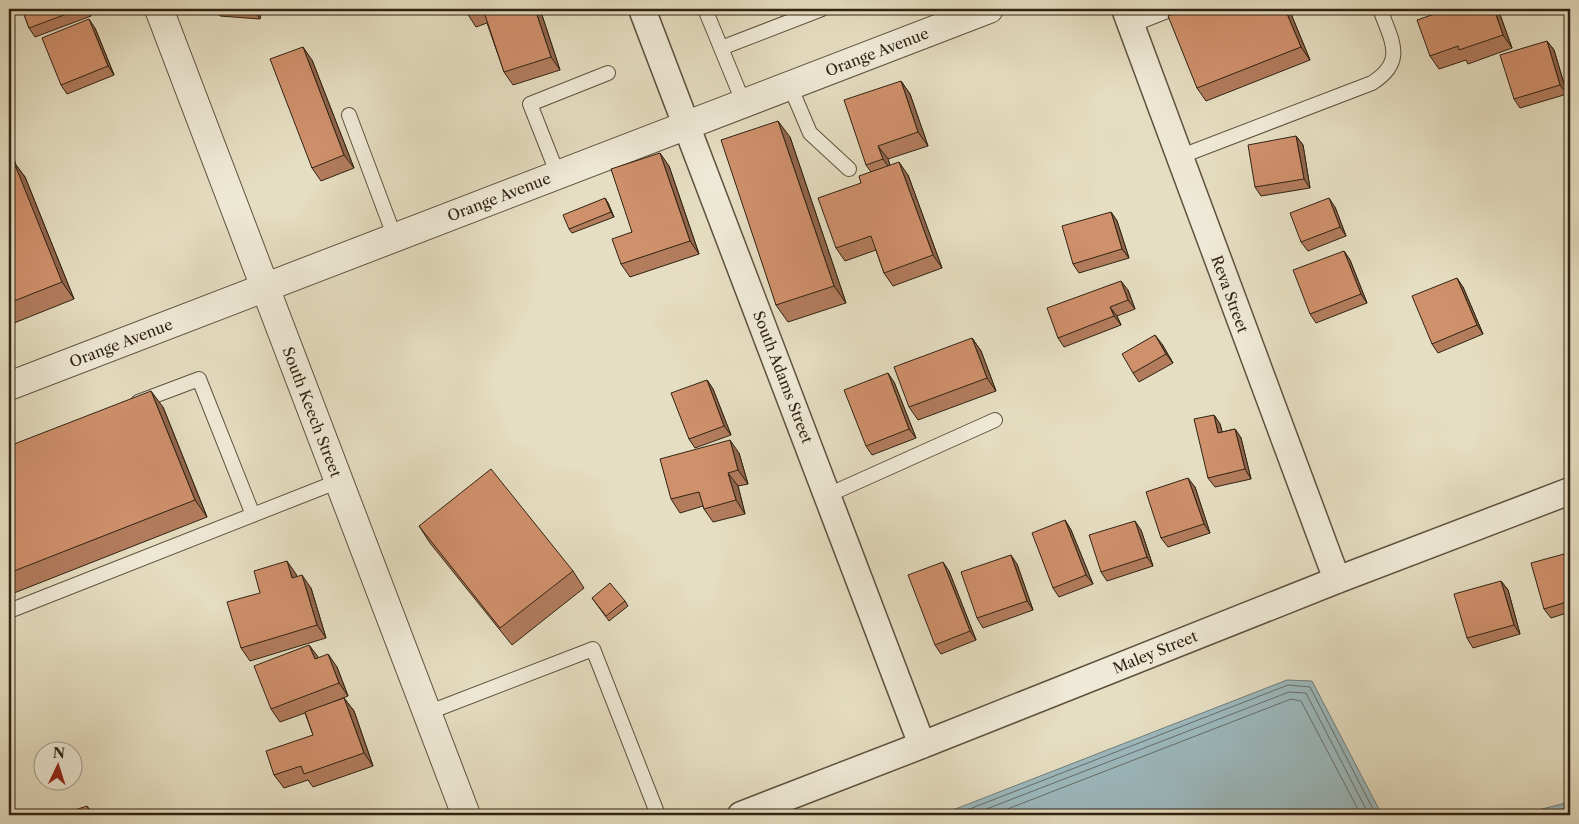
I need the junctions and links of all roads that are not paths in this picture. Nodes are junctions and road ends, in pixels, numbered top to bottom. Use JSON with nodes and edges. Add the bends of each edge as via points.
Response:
{"nodes":[{"id":1,"x":159,"y":9,"type":"edge"},
{"id":2,"x":642,"y":9,"type":"edge"},
{"id":3,"x":706,"y":9,"type":"edge"},
{"id":4,"x":822,"y":9,"type":"edge"},
{"id":5,"x":989,"y":9,"type":"edge"},
{"id":6,"x":1172,"y":9,"type":"edge"},
{"id":7,"x":1380,"y":9,"type":"edge"},
{"id":8,"x":1128,"y":17,"type":"edge"},
{"id":9,"x":721,"y":48,"type":"junction"},
{"id":10,"x":608,"y":74,"type":"dead end"},
{"id":11,"x":790,"y":86,"type":"junction"},
{"id":12,"x":744,"y":104,"type":"junction"},
{"id":13,"x":349,"y":115,"type":"dead end"},
{"id":14,"x":687,"y":125,"type":"junction"},
{"id":15,"x":1179,"y":157,"type":"junction"},
{"id":16,"x":848,"y":169,"type":"dead end"},
{"id":17,"x":558,"y":175,"type":"junction"},
{"id":18,"x":395,"y":238,"type":"junction"},
{"id":19,"x":264,"y":288,"type":"junction"},
{"id":20,"x":9,"y":386,"type":"edge"},
{"id":21,"x":126,"y":407,"type":"edge"},
{"id":22,"x":995,"y":420,"type":"dead end"},
{"id":23,"x":338,"y":481,"type":"junction"},
{"id":24,"x":1570,"y":491,"type":"edge"},
{"id":25,"x":828,"y":495,"type":"junction"},
{"id":26,"x":253,"y":515,"type":"junction"},
{"id":27,"x":1337,"y":580,"type":"junction"},
{"id":28,"x":9,"y":611,"type":"edge"},
{"id":29,"x":427,"y":713,"type":"junction"},
{"id":30,"x":922,"y":745,"type":"junction"},
{"id":31,"x":466,"y":815,"type":"edge"},
{"id":32,"x":658,"y":815,"type":"edge"},
{"id":33,"x":741,"y":815,"type":"edge"}],
"edges":[{"from":1,"to":19,"type":"street","name":"South Keech Street"},
{"from":2,"to":14,"type":"street","name":"South Adams Street"},
{"from":3,"to":9,"type":"lane"},
{"from":4,"to":9,"type":"lane"},
{"from":5,"to":11,"type":"street","name":"Orange Avenue"},
{"from":6,"to":8,"type":"lane"},
{"from":7,"to":15,"type":"lane","via":[[1394,52],[1384,75],[1372,83]]},
{"from":8,"to":15,"type":"street","name":"Reva Street"},
{"from":9,"to":12,"type":"lane"},
{"from":10,"to":17,"type":"lane","via":[[530,104]]},
{"from":11,"to":12,"type":"street","name":"Orange Avenue"},
{"from":11,"to":16,"type":"lane","via":[[810,133]]},
{"from":12,"to":14,"type":"street","name":"Orange Avenue"},
{"from":13,"to":18,"type":"lane"},
{"from":14,"to":17,"type":"street","name":"Orange Avenue"},
{"from":14,"to":25,"type":"street","name":"South Adams Street"},
{"from":15,"to":27,"type":"street","name":"Reva Street"},
{"from":17,"to":18,"type":"street","name":"Orange Avenue"},
{"from":18,"to":19,"type":"street","name":"Orange Avenue"},
{"from":19,"to":20,"type":"street","name":"Orange Avenue"},
{"from":19,"to":23,"type":"street","name":"South Keech Street"},
{"from":21,"to":26,"type":"lane","via":[[199,379]]},
{"from":22,"to":25,"type":"lane"},
{"from":23,"to":26,"type":"lane"},
{"from":23,"to":29,"type":"street","name":"South Keech Street"},
{"from":24,"to":27,"type":"street","name":"Maley Street"},
{"from":25,"to":30,"type":"street","name":"South Adams Street"},
{"from":26,"to":28,"type":"lane"},
{"from":27,"to":30,"type":"street","name":"Maley Street"},
{"from":29,"to":31,"type":"street","name":"South Keech Street"},
{"from":29,"to":32,"type":"lane","via":[[594,649]]},
{"from":30,"to":33,"type":"street","name":"Maley Street"}]}
